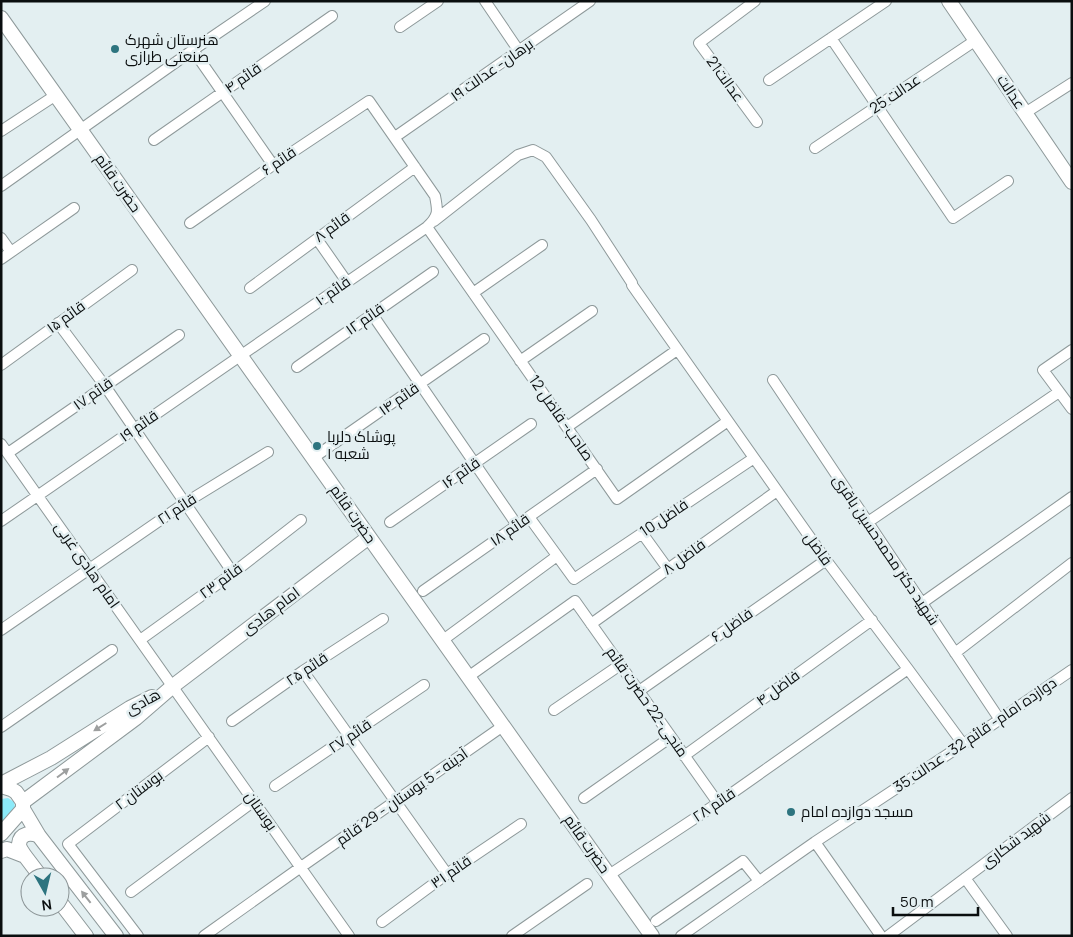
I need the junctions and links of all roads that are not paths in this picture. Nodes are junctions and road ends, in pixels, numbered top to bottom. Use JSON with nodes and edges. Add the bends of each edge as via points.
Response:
{"nodes":[{"id":1,"x":265,"y":1,"type":"edge"},
{"id":2,"x":438,"y":1,"type":"edge"},
{"id":3,"x":485,"y":1,"type":"edge"},
{"id":4,"x":590,"y":1,"type":"edge"},
{"id":5,"x":756,"y":1,"type":"edge"},
{"id":6,"x":886,"y":1,"type":"edge"},
{"id":7,"x":949,"y":1,"type":"edge"},
{"id":8,"x":332,"y":16,"type":"dead end"},
{"id":9,"x":2,"y":23,"type":"edge"},
{"id":10,"x":400,"y":27,"type":"dead end"},
{"id":11,"x":831,"y":38,"type":"junction"},
{"id":12,"x":976,"y":40,"type":"junction"},
{"id":13,"x":193,"y":50,"type":"junction"},
{"id":14,"x":519,"y":51,"type":"junction"},
{"id":15,"x":769,"y":80,"type":"dead end"},
{"id":16,"x":1072,"y":83,"type":"edge"},
{"id":17,"x":223,"y":92,"type":"junction"},
{"id":18,"x":56,"y":95,"type":"junction"},
{"id":19,"x":877,"y":106,"type":"junction"},
{"id":20,"x":1025,"y":113,"type":"junction"},
{"id":21,"x":757,"y":122,"type":"dead end"},
{"id":22,"x":80,"y":129,"type":"junction"},
{"id":23,"x":1,"y":131,"type":"edge"},
{"id":24,"x":395,"y":138,"type":"junction"},
{"id":25,"x":154,"y":140,"type":"dead end"},
{"id":26,"x":815,"y":148,"type":"dead end"},
{"id":27,"x":274,"y":165,"type":"junction"},
{"id":28,"x":415,"y":167,"type":"junction"},
{"id":29,"x":1071,"y":179,"type":"edge"},
{"id":30,"x":1008,"y":181,"type":"dead end"},
{"id":31,"x":1,"y":186,"type":"edge"},
{"id":32,"x":74,"y":208,"type":"dead end"},
{"id":33,"x":190,"y":223,"type":"dead end"},
{"id":34,"x":430,"y":224,"type":"junction"},
{"id":35,"x":1,"y":238,"type":"edge"},
{"id":36,"x":317,"y":239,"type":"junction"},
{"id":37,"x":542,"y":245,"type":"dead end"},
{"id":38,"x":11,"y":252,"type":"junction"},
{"id":39,"x":1,"y":259,"type":"edge"},
{"id":40,"x":132,"y":270,"type":"dead end"},
{"id":41,"x":433,"y":272,"type":"dead end"},
{"id":42,"x":347,"y":282,"type":"junction"},
{"id":43,"x":250,"y":288,"type":"dead end"},
{"id":44,"x":473,"y":293,"type":"junction"},
{"id":45,"x":592,"y":310,"type":"dead end"},
{"id":46,"x":372,"y":314,"type":"junction"},
{"id":47,"x":58,"y":324,"type":"junction"},
{"id":48,"x":179,"y":335,"type":"dead end"},
{"id":49,"x":484,"y":339,"type":"dead end"},
{"id":50,"x":677,"y":350,"type":"junction"},
{"id":51,"x":1072,"y":350,"type":"edge"},
{"id":52,"x":240,"y":355,"type":"junction"},
{"id":53,"x":520,"y":361,"type":"junction"},
{"id":54,"x":1,"y":365,"type":"edge"},
{"id":55,"x":297,"y":367,"type":"dead end"},
{"id":56,"x":773,"y":380,"type":"dead end"},
{"id":57,"x":420,"y":384,"type":"junction"},
{"id":58,"x":105,"y":386,"type":"junction"},
{"id":59,"x":1059,"y":392,"type":"junction"},
{"id":60,"x":1072,"y":409,"type":"edge"},
{"id":61,"x":728,"y":421,"type":"junction"},
{"id":62,"x":531,"y":424,"type":"dead end"},
{"id":63,"x":567,"y":426,"type":"junction"},
{"id":64,"x":135,"y":429,"type":"junction"},
{"id":65,"x":4,"y":449,"type":"edge"},
{"id":66,"x":268,"y":452,"type":"dead end"},
{"id":67,"x":313,"y":458,"type":"junction"},
{"id":68,"x":754,"y":458,"type":"junction"},
{"id":69,"x":475,"y":464,"type":"junction"},
{"id":70,"x":597,"y":470,"type":"junction"},
{"id":71,"x":777,"y":491,"type":"junction"},
{"id":72,"x":38,"y":496,"type":"junction"},
{"id":73,"x":1072,"y":497,"type":"edge"},
{"id":74,"x":185,"y":503,"type":"junction"},
{"id":75,"x":529,"y":517,"type":"junction"},
{"id":76,"x":301,"y":520,"type":"dead end"},
{"id":77,"x":1,"y":521,"type":"edge"},
{"id":78,"x":390,"y":522,"type":"dead end"},
{"id":79,"x":868,"y":522,"type":"junction"},
{"id":80,"x":517,"y":525,"type":"junction"},
{"id":81,"x":642,"y":533,"type":"junction"},
{"id":82,"x":369,"y":537,"type":"junction"},
{"id":83,"x":557,"y":556,"type":"junction"},
{"id":84,"x":826,"y":560,"type":"junction"},
{"id":85,"x":1072,"y":563,"type":"edge"},
{"id":86,"x":89,"y":568,"type":"junction"},
{"id":87,"x":668,"y":569,"type":"junction"},
{"id":88,"x":232,"y":573,"type":"junction"},
{"id":89,"x":423,"y":591,"type":"dead end"},
{"id":90,"x":922,"y":603,"type":"junction"},
{"id":91,"x":383,"y":619,"type":"dead end"},
{"id":92,"x":872,"y":620,"type":"junction"},
{"id":93,"x":591,"y":624,"type":"junction"},
{"id":94,"x":1,"y":630,"type":"edge"},
{"id":95,"x":140,"y":640,"type":"junction"},
{"id":96,"x":443,"y":640,"type":"junction"},
{"id":97,"x":112,"y":650,"type":"dead end"},
{"id":98,"x":955,"y":653,"type":"junction"},
{"id":99,"x":620,"y":665,"type":"junction"},
{"id":100,"x":908,"y":669,"type":"junction"},
{"id":101,"x":1072,"y":670,"type":"edge"},
{"id":102,"x":303,"y":671,"type":"junction"},
{"id":103,"x":468,"y":677,"type":"junction"},
{"id":104,"x":424,"y":685,"type":"dead end"},
{"id":105,"x":172,"y":686,"type":"junction"},
{"id":106,"x":639,"y":691,"type":"junction"},
{"id":107,"x":554,"y":710,"type":"dead end"},
{"id":108,"x":1000,"y":720,"type":"junction"},
{"id":109,"x":232,"y":721,"type":"dead end"},
{"id":110,"x":503,"y":726,"type":"junction"},
{"id":111,"x":1,"y":727,"type":"edge"},
{"id":112,"x":349,"y":736,"type":"junction"},
{"id":113,"x":209,"y":737,"type":"junction"},
{"id":114,"x":671,"y":737,"type":"junction"},
{"id":115,"x":963,"y":744,"type":"junction"},
{"id":116,"x":684,"y":756,"type":"junction"},
{"id":117,"x":1,"y":785,"type":"edge"},
{"id":118,"x":275,"y":786,"type":"dead end"},
{"id":119,"x":584,"y":798,"type":"dead end"},
{"id":120,"x":1072,"y":798,"type":"edge"},
{"id":121,"x":254,"y":801,"type":"junction"},
{"id":122,"x":395,"y":801,"type":"junction"},
{"id":123,"x":718,"y":803,"type":"junction"},
{"id":124,"x":23,"y":805,"type":"junction"},
{"id":125,"x":521,"y":824,"type":"dead end"},
{"id":126,"x":1,"y":834,"type":"edge"},
{"id":127,"x":39,"y":836,"type":"junction"},
{"id":128,"x":815,"y":842,"type":"junction"},
{"id":129,"x":1,"y":851,"type":"edge"},
{"id":130,"x":25,"y":856,"type":"junction"},
{"id":131,"x":33,"y":867,"type":"edge"},
{"id":132,"x":301,"y":867,"type":"junction"},
{"id":133,"x":447,"y":874,"type":"junction"},
{"id":134,"x":609,"y":875,"type":"junction"},
{"id":135,"x":964,"y":878,"type":"junction"},
{"id":136,"x":760,"y":881,"type":"junction"},
{"id":137,"x":586,"y":884,"type":"dead end"},
{"id":138,"x":131,"y":892,"type":"dead end"},
{"id":139,"x":70,"y":915,"type":"edge"},
{"id":140,"x":656,"y":921,"type":"dead end"},
{"id":141,"x":382,"y":922,"type":"dead end"},
{"id":142,"x":86,"y":936,"type":"edge"},
{"id":143,"x":116,"y":936,"type":"edge"},
{"id":144,"x":138,"y":936,"type":"edge"},
{"id":145,"x":204,"y":936,"type":"edge"},
{"id":146,"x":349,"y":936,"type":"edge"},
{"id":147,"x":512,"y":936,"type":"edge"},
{"id":148,"x":652,"y":936,"type":"edge"},
{"id":149,"x":681,"y":936,"type":"edge"},
{"id":150,"x":881,"y":936,"type":"edge"},
{"id":151,"x":888,"y":936,"type":"edge"},
{"id":152,"x":1007,"y":936,"type":"edge"}],
"edges":[{"from":1,"to":13,"type":"street"},
{"from":2,"to":10,"type":"street"},
{"from":3,"to":14,"type":"street"},
{"from":4,"to":14,"type":"street","name":"برهان- عدالت ۱۹"},
{"from":5,"to":21,"type":"street","name":"21عدالت","via":[[699,43]]},
{"from":6,"to":11,"type":"street"},
{"from":7,"to":12,"type":"street","name":"عدالت"},
{"from":8,"to":17,"type":"street","name":"قائم ۴"},
{"from":9,"to":18,"type":"street","name":"حضرت قائم"},
{"from":11,"to":15,"type":"street"},
{"from":11,"to":19,"type":"street"},
{"from":12,"to":19,"type":"street","name":"عدالت 25"},
{"from":12,"to":20,"type":"street","name":"عدالت"},
{"from":13,"to":17,"type":"street"},
{"from":13,"to":22,"type":"street"},
{"from":14,"to":24,"type":"street","name":"برهان- عدالت ۱۹"},
{"from":16,"to":20,"type":"street"},
{"from":17,"to":25,"type":"street","name":"قائم ۴"},
{"from":17,"to":27,"type":"street"},
{"from":18,"to":22,"type":"street","name":"حضرت قائم"},
{"from":18,"to":23,"type":"street"},
{"from":19,"to":26,"type":"street","name":"عدالت 25"},
{"from":19,"to":30,"type":"street","via":[[953,218]]},
{"from":20,"to":29,"type":"street","name":"عدالت"},
{"from":22,"to":31,"type":"street"},
{"from":22,"to":52,"type":"street","name":"حضرت قائم"},
{"from":24,"to":27,"type":"street","name":"قائم ۶","via":[[369,101]]},
{"from":24,"to":28,"type":"street"},
{"from":27,"to":33,"type":"street","name":"قائم ۶"},
{"from":28,"to":34,"type":"street","via":[[434,196],[438,210]]},
{"from":28,"to":36,"type":"street","name":"قائم ۸"},
{"from":32,"to":38,"type":"street"},
{"from":34,"to":42,"type":"street","name":"قائم ۱۰"},
{"from":34,"to":44,"type":"street","name":"صاحب- فاضل 12"},
{"from":34,"to":50,"type":"street","name":"قائم ۱۰","via":[[518,155],[533,150],[546,157]]},
{"from":35,"to":38,"type":"street"},
{"from":36,"to":42,"type":"street"},
{"from":36,"to":43,"type":"street","name":"قائم ۸"},
{"from":37,"to":44,"type":"street"},
{"from":38,"to":39,"type":"street"},
{"from":40,"to":47,"type":"street","name":"قائم ۱۵"},
{"from":41,"to":46,"type":"street","name":"قائم ۱۲"},
{"from":42,"to":52,"type":"street","name":"قائم ۱۰"},
{"from":44,"to":53,"type":"street","name":"صاحب- فاضل 12"},
{"from":45,"to":53,"type":"street"},
{"from":46,"to":55,"type":"street","name":"قائم ۱۲"},
{"from":46,"to":57,"type":"street"},
{"from":47,"to":54,"type":"street","name":"قائم ۱۵"},
{"from":47,"to":58,"type":"street"},
{"from":48,"to":58,"type":"street","name":"قائم ۱۷"},
{"from":49,"to":57,"type":"street","name":"قائم ۱۴"},
{"from":50,"to":61,"type":"street","name":"فاضل"},
{"from":50,"to":63,"type":"street"},
{"from":51,"to":59,"type":"street","via":[[1043,370]]},
{"from":52,"to":64,"type":"street","name":"قائم ۱۹"},
{"from":52,"to":67,"type":"street","name":"حضرت قائم"},
{"from":53,"to":63,"type":"street","name":"صاحب- فاضل 12"},
{"from":56,"to":79,"type":"street","name":"شهید دکتر محمدحسین باقری"},
{"from":57,"to":67,"type":"street","name":"قائم ۱۴"},
{"from":57,"to":69,"type":"street"},
{"from":58,"to":64,"type":"street"},
{"from":58,"to":65,"type":"street","name":"قائم ۱۷"},
{"from":59,"to":60,"type":"street"},
{"from":59,"to":79,"type":"street"},
{"from":61,"to":68,"type":"street","name":"فاضل"},
{"from":61,"to":70,"type":"street","name":"صاحب- فاضل 12","via":[[617,498]]},
{"from":62,"to":69,"type":"street","name":"قائم ۱۶"},
{"from":63,"to":70,"type":"street","name":"صاحب- فاضل 12"},
{"from":64,"to":72,"type":"street","name":"قائم ۱۹"},
{"from":64,"to":74,"type":"street"},
{"from":65,"to":72,"type":"street","name":"امام هادی غربی"},
{"from":66,"to":74,"type":"street","name":"قائم ۲۱"},
{"from":67,"to":82,"type":"street","name":"حضرت قائم"},
{"from":68,"to":71,"type":"street","name":"فاضل"},
{"from":68,"to":81,"type":"street","name":"فاضل 10"},
{"from":69,"to":78,"type":"street","name":"قائم ۱۶"},
{"from":69,"to":80,"type":"street"},
{"from":70,"to":75,"type":"street","name":"قائم ۱۸"},
{"from":71,"to":84,"type":"street","name":"فاضل"},
{"from":71,"to":87,"type":"street","name":"فاضل ۸"},
{"from":72,"to":77,"type":"street","name":"قائم ۱۹"},
{"from":72,"to":86,"type":"street","name":"امام هادی غربی"},
{"from":73,"to":90,"type":"street"},
{"from":74,"to":86,"type":"street","name":"قائم ۲۱"},
{"from":74,"to":88,"type":"street"},
{"from":75,"to":80,"type":"street","name":"قائم ۱۸"},
{"from":75,"to":83,"type":"street"},
{"from":76,"to":88,"type":"street","name":"قائم ۲۳"},
{"from":79,"to":90,"type":"street","name":"شهید دکتر محمدحسین باقری"},
{"from":80,"to":89,"type":"street","name":"قائم ۱۸"},
{"from":81,"to":83,"type":"street","name":"فاضل 10","via":[[574,579]]},
{"from":81,"to":87,"type":"street"},
{"from":82,"to":96,"type":"street","name":"حضرت قائم"},
{"from":82,"to":105,"type":"street","name":"امام هادی"},
{"from":83,"to":96,"type":"street"},
{"from":84,"to":92,"type":"street","name":"فاضل"},
{"from":84,"to":106,"type":"street","name":"فاضل ۶"},
{"from":85,"to":98,"type":"street"},
{"from":86,"to":94,"type":"street","name":"قائم ۲۱"},
{"from":86,"to":95,"type":"street","name":"امام هادی غربی"},
{"from":87,"to":93,"type":"street","name":"فاضل ۸"},
{"from":88,"to":95,"type":"street","name":"قائم ۲۳"},
{"from":90,"to":98,"type":"street","name":"شهید دکتر محمدحسین باقری"},
{"from":91,"to":102,"type":"street","name":"قائم ۲۵"},
{"from":92,"to":100,"type":"street","name":"فاضل"},
{"from":92,"to":116,"type":"street","name":"فاضل ۴"},
{"from":93,"to":99,"type":"street","name":"منجی-22 حضرت قائم"},
{"from":93,"to":103,"type":"street","name":"منجی-22 حضرت قائم","via":[[575,601]]},
{"from":95,"to":105,"type":"street","name":"امام هادی غربی"},
{"from":96,"to":103,"type":"street","name":"حضرت قائم"},
{"from":97,"to":111,"type":"street"},
{"from":98,"to":108,"type":"street","name":"شهید دکتر محمدحسین باقری"},
{"from":99,"to":106,"type":"street","name":"منجی-22 حضرت قائم"},
{"from":99,"to":107,"type":"street"},
{"from":100,"to":115,"type":"street","name":"فاضل"},
{"from":100,"to":123,"type":"street","name":"قائم ۲۸"},
{"from":101,"to":108,"type":"street","name":"دوازده امام- قائم 32- عدالت 35"},
{"from":102,"to":109,"type":"street","name":"قائم ۲۵"},
{"from":102,"to":112,"type":"street"},
{"from":103,"to":110,"type":"street","name":"حضرت قائم"},
{"from":104,"to":112,"type":"street","name":"قائم ۲۷"},
{"from":105,"to":113,"type":"street","name":"بوستان"},
{"from":105,"to":117,"type":"street","name":"هادی","one_way":true},
{"from":124,"to":105,"type":"street","name":"هادی","one_way":true,"via":[[136,718]]},
{"from":106,"to":114,"type":"street","name":"منجی-22 حضرت قائم"},
{"from":108,"to":115,"type":"street","name":"دوازده امام- قائم 32- عدالت 35"},
{"from":110,"to":122,"type":"street","name":"آدینه - 5 بوستان - 29 قائم"},
{"from":110,"to":134,"type":"street","name":"حضرت قائم"},
{"from":112,"to":118,"type":"street","name":"قائم ۲۷"},
{"from":112,"to":122,"type":"street"},
{"from":113,"to":121,"type":"street","name":"بوستان"},
{"from":113,"to":144,"type":"street","name":"بوستان ۲","via":[[68,844]]},
{"from":114,"to":116,"type":"street","name":"منجی-22 حضرت قائم"},
{"from":114,"to":119,"type":"street"},
{"from":115,"to":128,"type":"street","name":"دوازده امام- قائم 32- عدالت 35"},
{"from":116,"to":123,"type":"street","name":"منجی-22 حضرت قائم"},
{"from":117,"to":124,"type":"street","via":[[16,792]]},
{"from":120,"to":135,"type":"street","name":"شهید شکاری"},
{"from":121,"to":132,"type":"street","name":"بوستان"},
{"from":121,"to":138,"type":"street"},
{"from":122,"to":132,"type":"street","name":"آدینه - 5 بوستان - 29 قائم"},
{"from":122,"to":133,"type":"street"},
{"from":123,"to":134,"type":"street","name":"قائم ۲۸"},
{"from":124,"to":126,"type":"street","name":"هادی"},
{"from":124,"to":127,"type":"street"},
{"from":125,"to":133,"type":"street","name":"قائم ۳۱"},
{"from":127,"to":130,"type":"street","via":[[33,833],[22,838],[19,844]]},
{"from":143,"to":127,"type":"street","one_way":true},
{"from":128,"to":136,"type":"street","name":"دوازده امام- قائم 32- عدالت 35"},
{"from":128,"to":150,"type":"street"},
{"from":129,"to":130,"type":"street","via":[[7,849]]},
{"from":130,"to":131,"type":"street"},
{"from":132,"to":145,"type":"street","name":"آدینه - 5 بوستان - 29 قائم"},
{"from":132,"to":146,"type":"street","name":"بوستان"},
{"from":133,"to":141,"type":"street","name":"قائم ۳۱"},
{"from":134,"to":148,"type":"street","name":"حضرت قائم"},
{"from":135,"to":151,"type":"street","name":"شهید شکاری"},
{"from":135,"to":152,"type":"street"},
{"from":136,"to":140,"type":"street","via":[[743,861]]},
{"from":136,"to":149,"type":"street","name":"دوازده امام- قائم 32- عدالت 35"},
{"from":137,"to":147,"type":"street"},
{"from":139,"to":142,"type":"street"}]}
